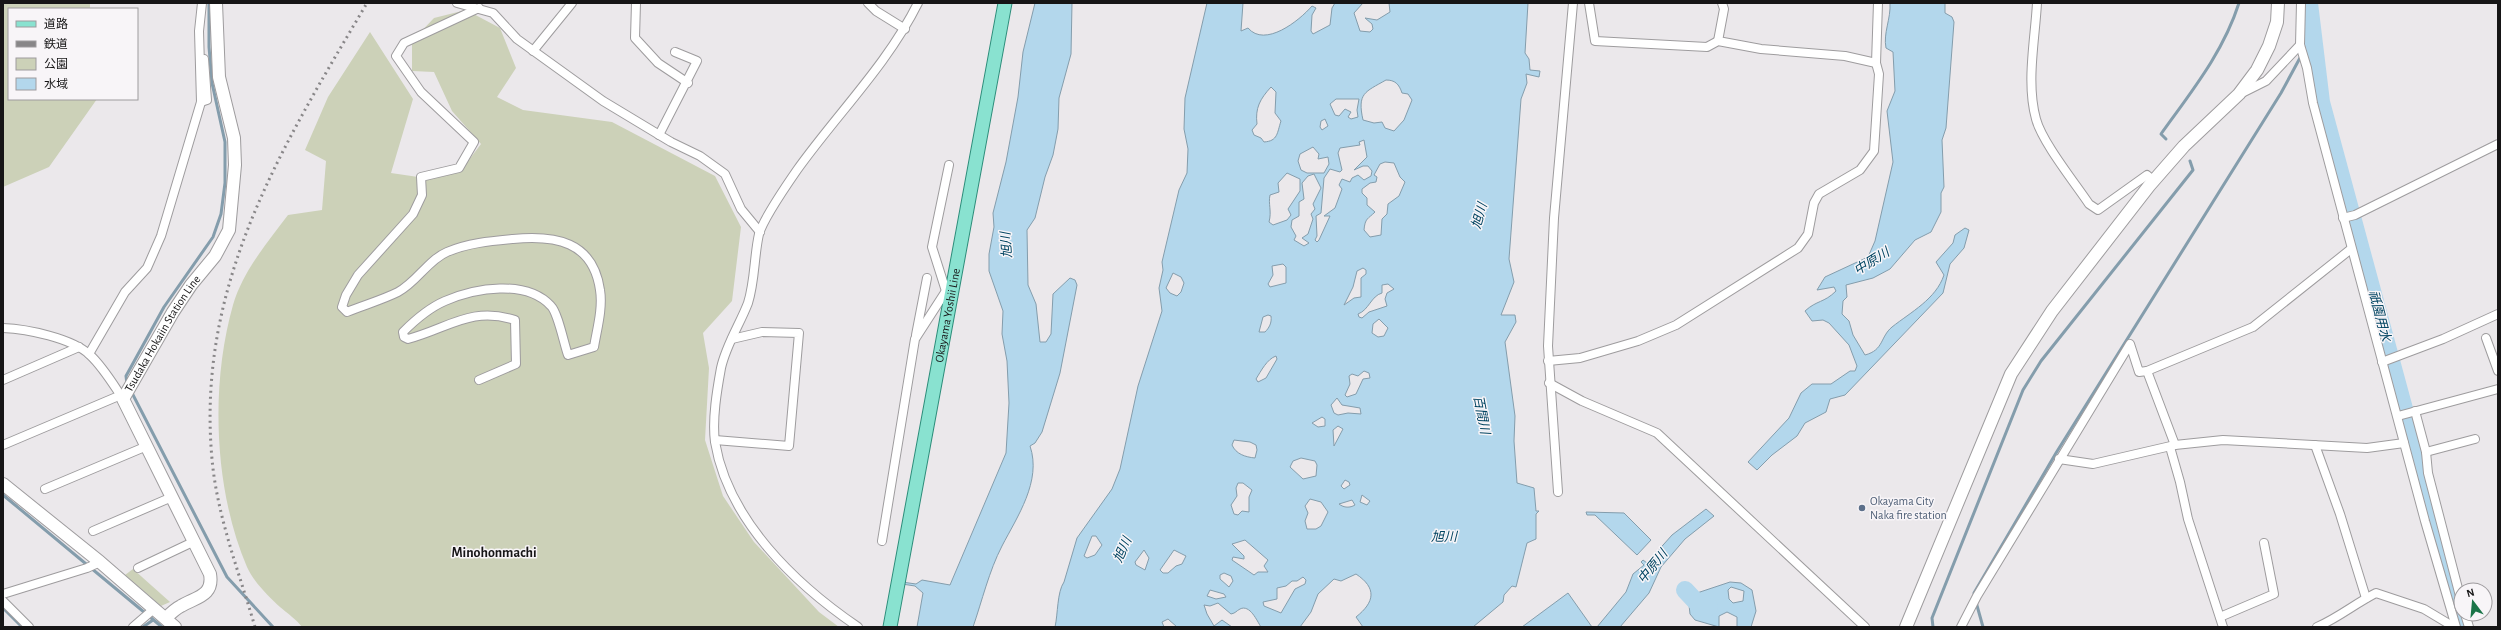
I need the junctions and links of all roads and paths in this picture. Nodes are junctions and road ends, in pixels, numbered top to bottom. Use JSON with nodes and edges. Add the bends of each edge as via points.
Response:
{"nodes":[{"id":1,"x":202,"y":3,"type":"edge"},
{"id":2,"x":216,"y":3,"type":"edge"},
{"id":3,"x":458,"y":3,"type":"edge"},
{"id":4,"x":572,"y":3,"type":"edge"},
{"id":5,"x":636,"y":3,"type":"edge"},
{"id":6,"x":868,"y":3,"type":"edge"},
{"id":7,"x":918,"y":3,"type":"edge"},
{"id":8,"x":1005,"y":3,"type":"edge"},
{"id":9,"x":1573,"y":3,"type":"edge"},
{"id":10,"x":1589,"y":3,"type":"edge"},
{"id":11,"x":1722,"y":3,"type":"edge"},
{"id":12,"x":1878,"y":3,"type":"edge"},
{"id":13,"x":2037,"y":3,"type":"edge"},
{"id":14,"x":2278,"y":3,"type":"edge"},
{"id":15,"x":2301,"y":3,"type":"edge"},
{"id":16,"x":479,"y":8,"type":"junction"},
{"id":17,"x":905,"y":29,"type":"junction"},
{"id":18,"x":199,"y":39,"type":"junction"},
{"id":19,"x":1718,"y":42,"type":"junction"},
{"id":20,"x":2301,"y":47,"type":"junction"},
{"id":21,"x":533,"y":51,"type":"junction"},
{"id":22,"x":675,"y":52,"type":"dead end"},
{"id":23,"x":1876,"y":63,"type":"junction"},
{"id":24,"x":213,"y":79,"type":"junction"},
{"id":25,"x":688,"y":83,"type":"junction"},
{"id":26,"x":2239,"y":94,"type":"junction"},
{"id":27,"x":201,"y":102,"type":"junction"},
{"id":28,"x":659,"y":135,"type":"junction"},
{"id":29,"x":2498,"y":144,"type":"edge"},
{"id":30,"x":949,"y":165,"type":"dead end"},
{"id":31,"x":2154,"y":181,"type":"junction"},
{"id":32,"x":2345,"y":218,"type":"junction"},
{"id":33,"x":760,"y":232,"type":"junction"},
{"id":34,"x":2351,"y":249,"type":"junction"},
{"id":35,"x":927,"y":278,"type":"dead end"},
{"id":36,"x":948,"y":292,"type":"junction"},
{"id":37,"x":2498,"y":314,"type":"edge"},
{"id":38,"x":3,"y":328,"type":"edge"},
{"id":39,"x":2486,"y":338,"type":"dead end"},
{"id":40,"x":732,"y":339,"type":"junction"},
{"id":41,"x":915,"y":339,"type":"junction"},
{"id":42,"x":79,"y":347,"type":"junction"},
{"id":43,"x":89,"y":354,"type":"junction"},
{"id":44,"x":2387,"y":360,"type":"junction"},
{"id":45,"x":1548,"y":361,"type":"junction"},
{"id":46,"x":2147,"y":371,"type":"junction"},
{"id":47,"x":2498,"y":371,"type":"edge"},
{"id":48,"x":3,"y":380,"type":"edge"},
{"id":49,"x":479,"y":380,"type":"dead end"},
{"id":50,"x":1549,"y":383,"type":"junction"},
{"id":51,"x":2498,"y":389,"type":"edge"},
{"id":52,"x":124,"y":396,"type":"junction"},
{"id":53,"x":2406,"y":414,"type":"junction"},
{"id":54,"x":2475,"y":439,"type":"dead end"},
{"id":55,"x":715,"y":440,"type":"junction"},
{"id":56,"x":2404,"y":443,"type":"junction"},
{"id":57,"x":3,"y":445,"type":"edge"},
{"id":58,"x":2315,"y":445,"type":"junction"},
{"id":59,"x":147,"y":446,"type":"junction"},
{"id":60,"x":2172,"y":446,"type":"junction"},
{"id":61,"x":2426,"y":452,"type":"junction"},
{"id":62,"x":2059,"y":459,"type":"junction"},
{"id":63,"x":3,"y":484,"type":"edge"},
{"id":64,"x":45,"y":489,"type":"dead end"},
{"id":65,"x":1558,"y":492,"type":"dead end"},
{"id":66,"x":172,"y":497,"type":"junction"},
{"id":67,"x":93,"y":531,"type":"dead end"},
{"id":68,"x":195,"y":541,"type":"junction"},
{"id":69,"x":882,"y":541,"type":"dead end"},
{"id":70,"x":2264,"y":544,"type":"dead end"},
{"id":71,"x":93,"y":565,"type":"junction"},
{"id":72,"x":138,"y":568,"type":"dead end"},
{"id":73,"x":2456,"y":582,"type":"edge"},
{"id":74,"x":3,"y":594,"type":"edge"},
{"id":75,"x":2366,"y":598,"type":"junction"},
{"id":76,"x":3,"y":601,"type":"edge"},
{"id":77,"x":150,"y":613,"type":"junction"},
{"id":78,"x":2220,"y":616,"type":"junction"},
{"id":79,"x":166,"y":618,"type":"junction"},
{"id":80,"x":29,"y":627,"type":"edge"},
{"id":81,"x":133,"y":627,"type":"edge"},
{"id":82,"x":174,"y":627,"type":"edge"},
{"id":83,"x":858,"y":627,"type":"edge"},
{"id":84,"x":890,"y":627,"type":"edge"},
{"id":85,"x":1864,"y":627,"type":"edge"},
{"id":86,"x":1907,"y":627,"type":"edge"},
{"id":87,"x":1961,"y":627,"type":"edge"},
{"id":88,"x":2223,"y":627,"type":"edge"},
{"id":89,"x":2317,"y":627,"type":"edge"},
{"id":90,"x":2455,"y":627,"type":"edge"}],
"edges":[{"from":1,"to":18,"type":"street"},
{"from":2,"to":24,"type":"street","name":"Tsudaka Hokaiin Station Line"},
{"from":3,"to":16,"type":"street"},
{"from":4,"to":21,"type":"street"},
{"from":5,"to":25,"type":"street","via":[[635,38],[658,63]]},
{"from":6,"to":17,"type":"street"},
{"from":7,"to":17,"type":"street"},
{"from":8,"to":36,"type":"main road","name":"Okayama Yoshii Line"},
{"from":9,"to":45,"type":"street","via":[[1554,218]]},
{"from":10,"to":19,"type":"street","via":[[1595,42],[1707,47]]},
{"from":11,"to":19,"type":"street","via":[[1724,9]]},
{"from":12,"to":23,"type":"street"},
{"from":13,"to":31,"type":"street","via":[[2031,94],[2036,120],[2052,150],[2089,204],[2098,210],[2147,175]]},
{"from":14,"to":26,"type":"street","via":[[2277,22],[2269,46],[2257,70]]},
{"from":15,"to":20,"type":"street"},
{"from":16,"to":21,"type":"street","via":[[493,12],[517,39]]},
{"from":16,"to":49,"type":"street","via":[[404,43],[396,56],[421,92],[474,142],[459,168],[421,177],[422,195],[413,214],[358,275],[342,307],[347,312],[399,291],[440,255],[449,251],[484,242],[530,237],[543,237],[572,244],[594,269],[600,290],[600,315],[594,347],[568,355],[552,306],[539,297],[503,288],[445,301],[404,332],[404,337],[408,339],[480,314],[500,315],[515,320],[516,364]]},
{"from":17,"to":33,"type":"street","via":[[849,106],[797,170]]},
{"from":18,"to":24,"type":"street"},
{"from":18,"to":27,"type":"street"},
{"from":19,"to":23,"type":"street","via":[[1761,49],[1845,56]]},
{"from":20,"to":26,"type":"street","via":[[2266,81]]},
{"from":20,"to":32,"type":"street","via":[[2313,103]]},
{"from":21,"to":28,"type":"street","via":[[603,101]]},
{"from":22,"to":25,"type":"street","via":[[697,61]]},
{"from":23,"to":45,"type":"street","via":[[1878,74],[1874,151],[1860,170],[1820,194],[1814,203],[1808,234],[1798,248],[1676,326],[1638,342],[1580,358]]},
{"from":24,"to":27,"type":"street","via":[[207,100]]},
{"from":24,"to":52,"type":"street","name":"Tsudaka Hokaiin Station Line","via":[[234,138],[235,164],[229,230],[215,256],[173,312]]},
{"from":25,"to":28,"type":"street"},
{"from":26,"to":31,"type":"street","via":[[2184,146]]},
{"from":27,"to":43,"type":"street","via":[[161,236],[147,268],[125,292]]},
{"from":28,"to":33,"type":"street","via":[[700,156],[725,174],[741,209]]},
{"from":29,"to":32,"type":"street"},
{"from":30,"to":36,"type":"street","via":[[932,247]]},
{"from":31,"to":86,"type":"street","via":[[2052,311],[2011,374]]},
{"from":32,"to":34,"type":"street"},
{"from":33,"to":40,"type":"street","via":[[748,301]]},
{"from":34,"to":44,"type":"street"},
{"from":34,"to":46,"type":"street","via":[[2253,327]]},
{"from":35,"to":41,"type":"street"},
{"from":36,"to":41,"type":"street"},
{"from":36,"to":84,"type":"main road","name":"Okayama Yoshii Line"},
{"from":37,"to":44,"type":"street","via":[[2443,339]]},
{"from":38,"to":42,"type":"street","via":[[41,334]]},
{"from":39,"to":47,"type":"street"},
{"from":40,"to":55,"type":"street","via":[[722,366]]},
{"from":40,"to":55,"type":"street","via":[[762,332],[799,333],[789,446]]},
{"from":41,"to":69,"type":"street"},
{"from":42,"to":43,"type":"street"},
{"from":42,"to":48,"type":"street"},
{"from":43,"to":52,"type":"street"},
{"from":44,"to":53,"type":"street"},
{"from":45,"to":50,"type":"street"},
{"from":46,"to":60,"type":"street"},
{"from":46,"to":62,"type":"street","via":[[2139,372],[2130,344]]},
{"from":50,"to":65,"type":"street"},
{"from":50,"to":85,"type":"street","via":[[1582,401],[1658,432]]},
{"from":51,"to":53,"type":"street"},
{"from":52,"to":57,"type":"street"},
{"from":52,"to":59,"type":"street","name":"Tsudaka Hokaiin Station Line"},
{"from":53,"to":56,"type":"street"},
{"from":53,"to":61,"type":"street"},
{"from":54,"to":61,"type":"street"},
{"from":55,"to":83,"type":"street","via":[[724,477],[759,538],[824,603]]},
{"from":56,"to":58,"type":"street","via":[[2367,448]]},
{"from":56,"to":90,"type":"street"},
{"from":58,"to":60,"type":"street","via":[[2223,440]]},
{"from":58,"to":75,"type":"street"},
{"from":59,"to":64,"type":"street"},
{"from":59,"to":66,"type":"street","name":"Tsudaka Hokaiin Station Line"},
{"from":60,"to":62,"type":"street","via":[[2093,464]]},
{"from":60,"to":78,"type":"street","via":[[2188,519]]},
{"from":61,"to":73,"type":"street","via":[[2428,473]]},
{"from":62,"to":87,"type":"street"},
{"from":63,"to":71,"type":"street"},
{"from":66,"to":67,"type":"street"},
{"from":66,"to":68,"type":"street","name":"Tsudaka Hokaiin Station Line"},
{"from":68,"to":72,"type":"street"},
{"from":68,"to":79,"type":"street","name":"Tsudaka Hokaiin Station Line","via":[[210,574],[211,586],[205,595],[181,606]]},
{"from":70,"to":78,"type":"street","via":[[2274,594]]},
{"from":71,"to":74,"type":"street"},
{"from":71,"to":77,"type":"street"},
{"from":75,"to":89,"type":"street"},
{"from":75,"to":90,"type":"street","via":[[2376,593],[2424,609]]},
{"from":76,"to":80,"type":"street"},
{"from":77,"to":79,"type":"street"},
{"from":77,"to":81,"type":"street"},
{"from":78,"to":88,"type":"street"},
{"from":79,"to":82,"type":"street"}]}
